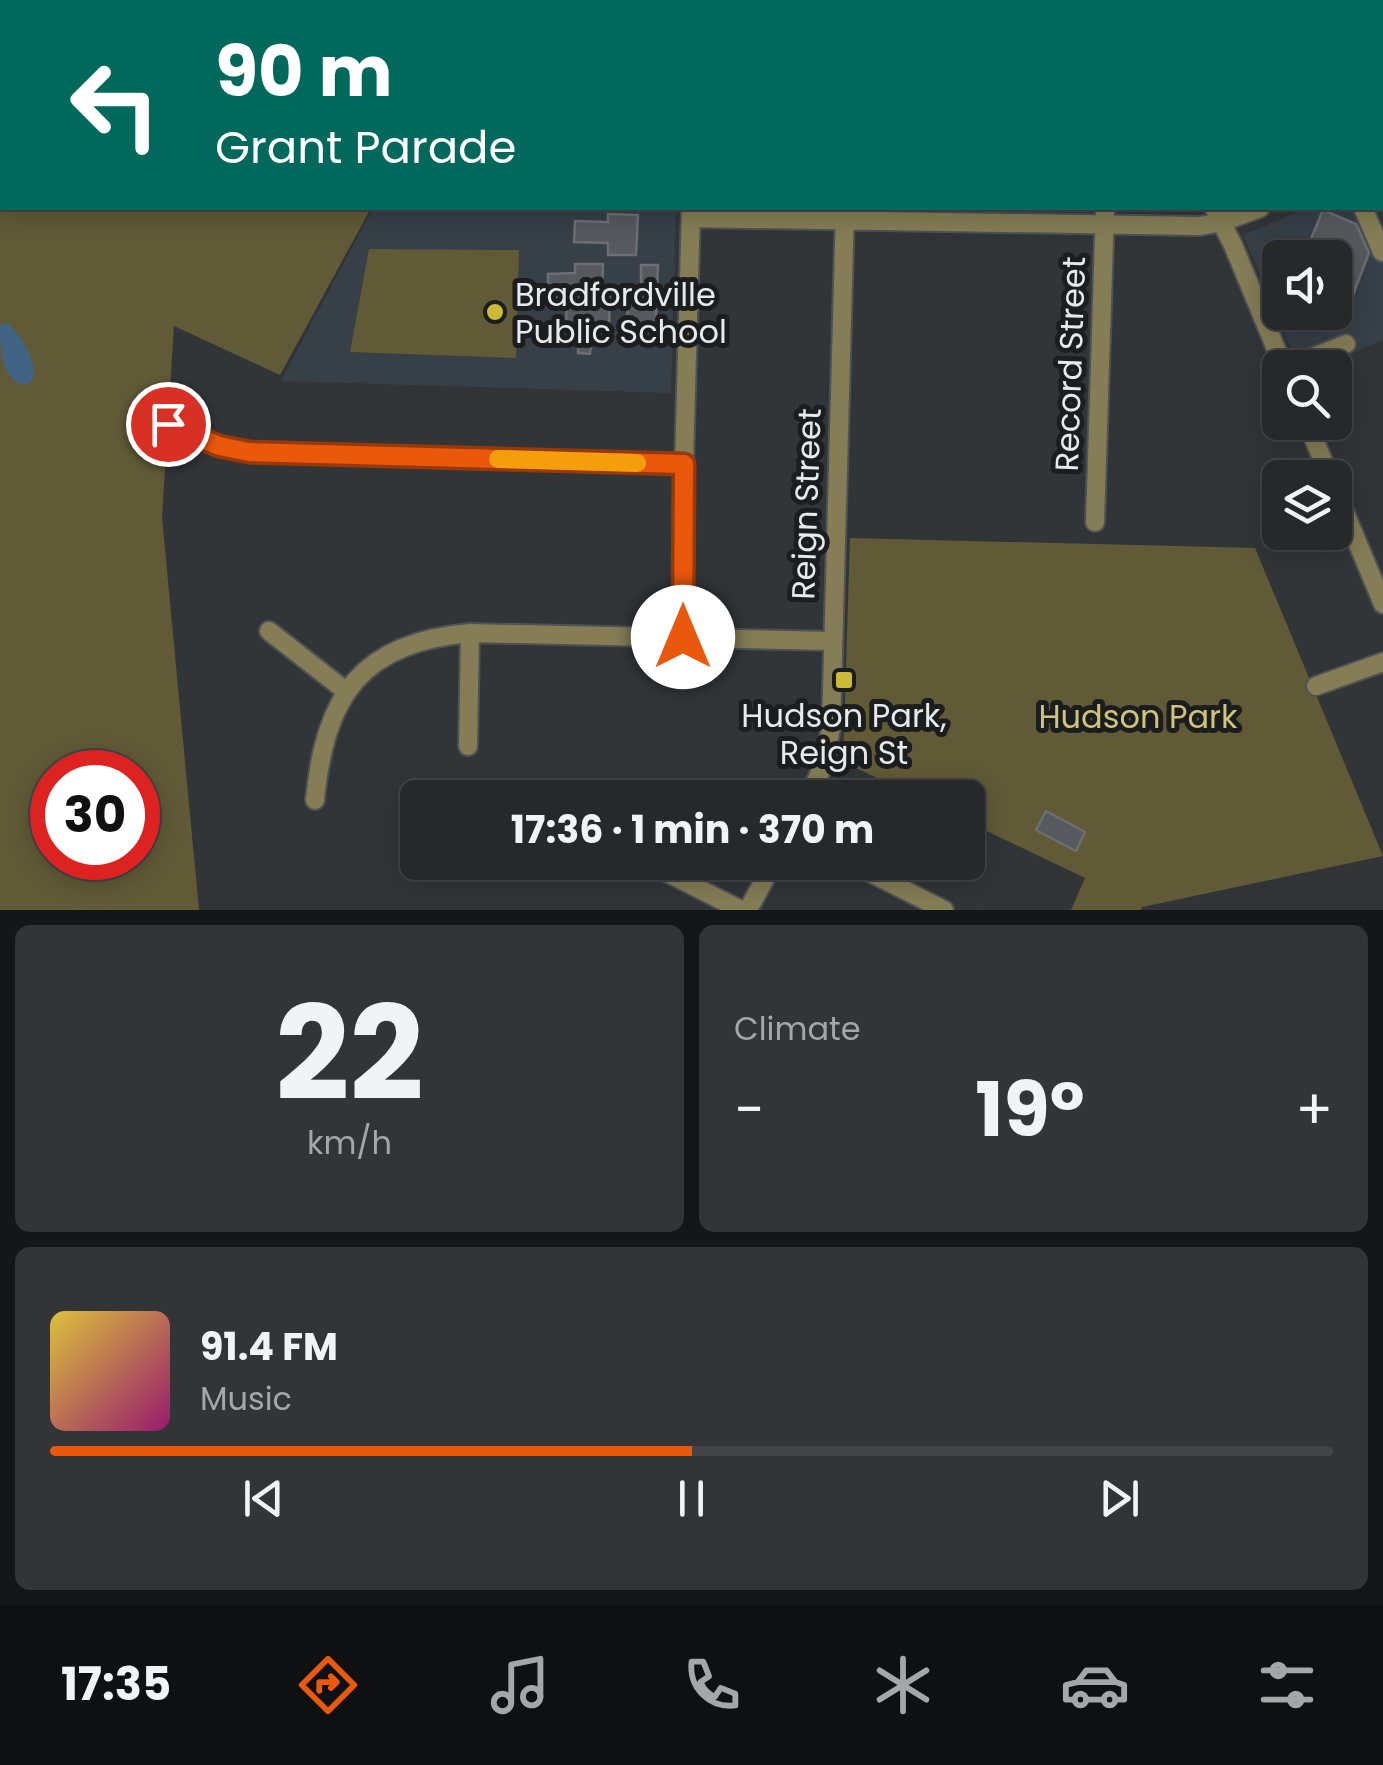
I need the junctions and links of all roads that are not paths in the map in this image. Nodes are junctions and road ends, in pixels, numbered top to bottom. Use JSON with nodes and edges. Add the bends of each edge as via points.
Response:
{"nodes":[{"id":1,"x":1248,"y":210,"type":"edge"},
{"id":2,"x":1365,"y":210,"type":"edge"},
{"id":3,"x":691,"y":213,"type":"edge"},
{"id":4,"x":844,"y":214,"type":"edge"},
{"id":5,"x":1218,"y":215,"type":"edge"},
{"id":6,"x":1105,"y":217,"type":"edge"},
{"id":7,"x":1382,"y":252,"type":"edge"},
{"id":8,"x":1346,"y":344,"type":"dead end"},
{"id":9,"x":1277,"y":350,"type":"edge"},
{"id":10,"x":1331,"y":350,"type":"edge"},
{"id":11,"x":168,"y":424,"type":"dead end"},
{"id":12,"x":684,"y":464,"type":"junction"},
{"id":13,"x":1095,"y":522,"type":"dead end"},
{"id":14,"x":1352,"y":530,"type":"edge"},
{"id":15,"x":1383,"y":604,"type":"edge"},
{"id":16,"x":269,"y":631,"type":"dead end"},
{"id":17,"x":470,"y":633,"type":"junction"},
{"id":18,"x":683,"y":637,"type":"junction"},
{"id":19,"x":832,"y":641,"type":"junction"},
{"id":20,"x":1383,"y":662,"type":"edge"},
{"id":21,"x":1316,"y":686,"type":"dead end"},
{"id":22,"x":346,"y":692,"type":"junction"},
{"id":23,"x":468,"y":746,"type":"dead end"},
{"id":24,"x":816,"y":780,"type":"edge"},
{"id":25,"x":315,"y":800,"type":"dead end"},
{"id":26,"x":683,"y":880,"type":"edge"},
{"id":27,"x":763,"y":880,"type":"edge"},
{"id":28,"x":885,"y":880,"type":"edge"},
{"id":29,"x":745,"y":910,"type":"edge"},
{"id":30,"x":944,"y":910,"type":"edge"}],
"edges":[{"from":1,"to":5,"type":"street"},
{"from":2,"to":7,"type":"street"},
{"from":3,"to":4,"type":"street"},
{"from":3,"to":12,"type":"street"},
{"from":4,"to":6,"type":"street"},
{"from":4,"to":19,"type":"street","name":"Reign Street"},
{"from":5,"to":6,"type":"street","via":[[1200,226]]},
{"from":5,"to":9,"type":"street"},
{"from":6,"to":13,"type":"street","name":"Record Street"},
{"from":8,"to":10,"type":"street"},
{"from":11,"to":12,"type":"street","via":[[249,452]]},
{"from":12,"to":18,"type":"street"},
{"from":14,"to":15,"type":"street"},
{"from":16,"to":22,"type":"street"},
{"from":17,"to":18,"type":"street"},
{"from":17,"to":22,"type":"street","via":[[402,647]]},
{"from":17,"to":23,"type":"street"},
{"from":18,"to":19,"type":"street"},
{"from":19,"to":24,"type":"street","name":"Reign Street","via":[[829,748]]},
{"from":20,"to":21,"type":"street"},
{"from":22,"to":25,"type":"street","via":[[324,741]]},
{"from":26,"to":29,"type":"street"},
{"from":27,"to":29,"type":"street"},
{"from":28,"to":30,"type":"street"}]}
